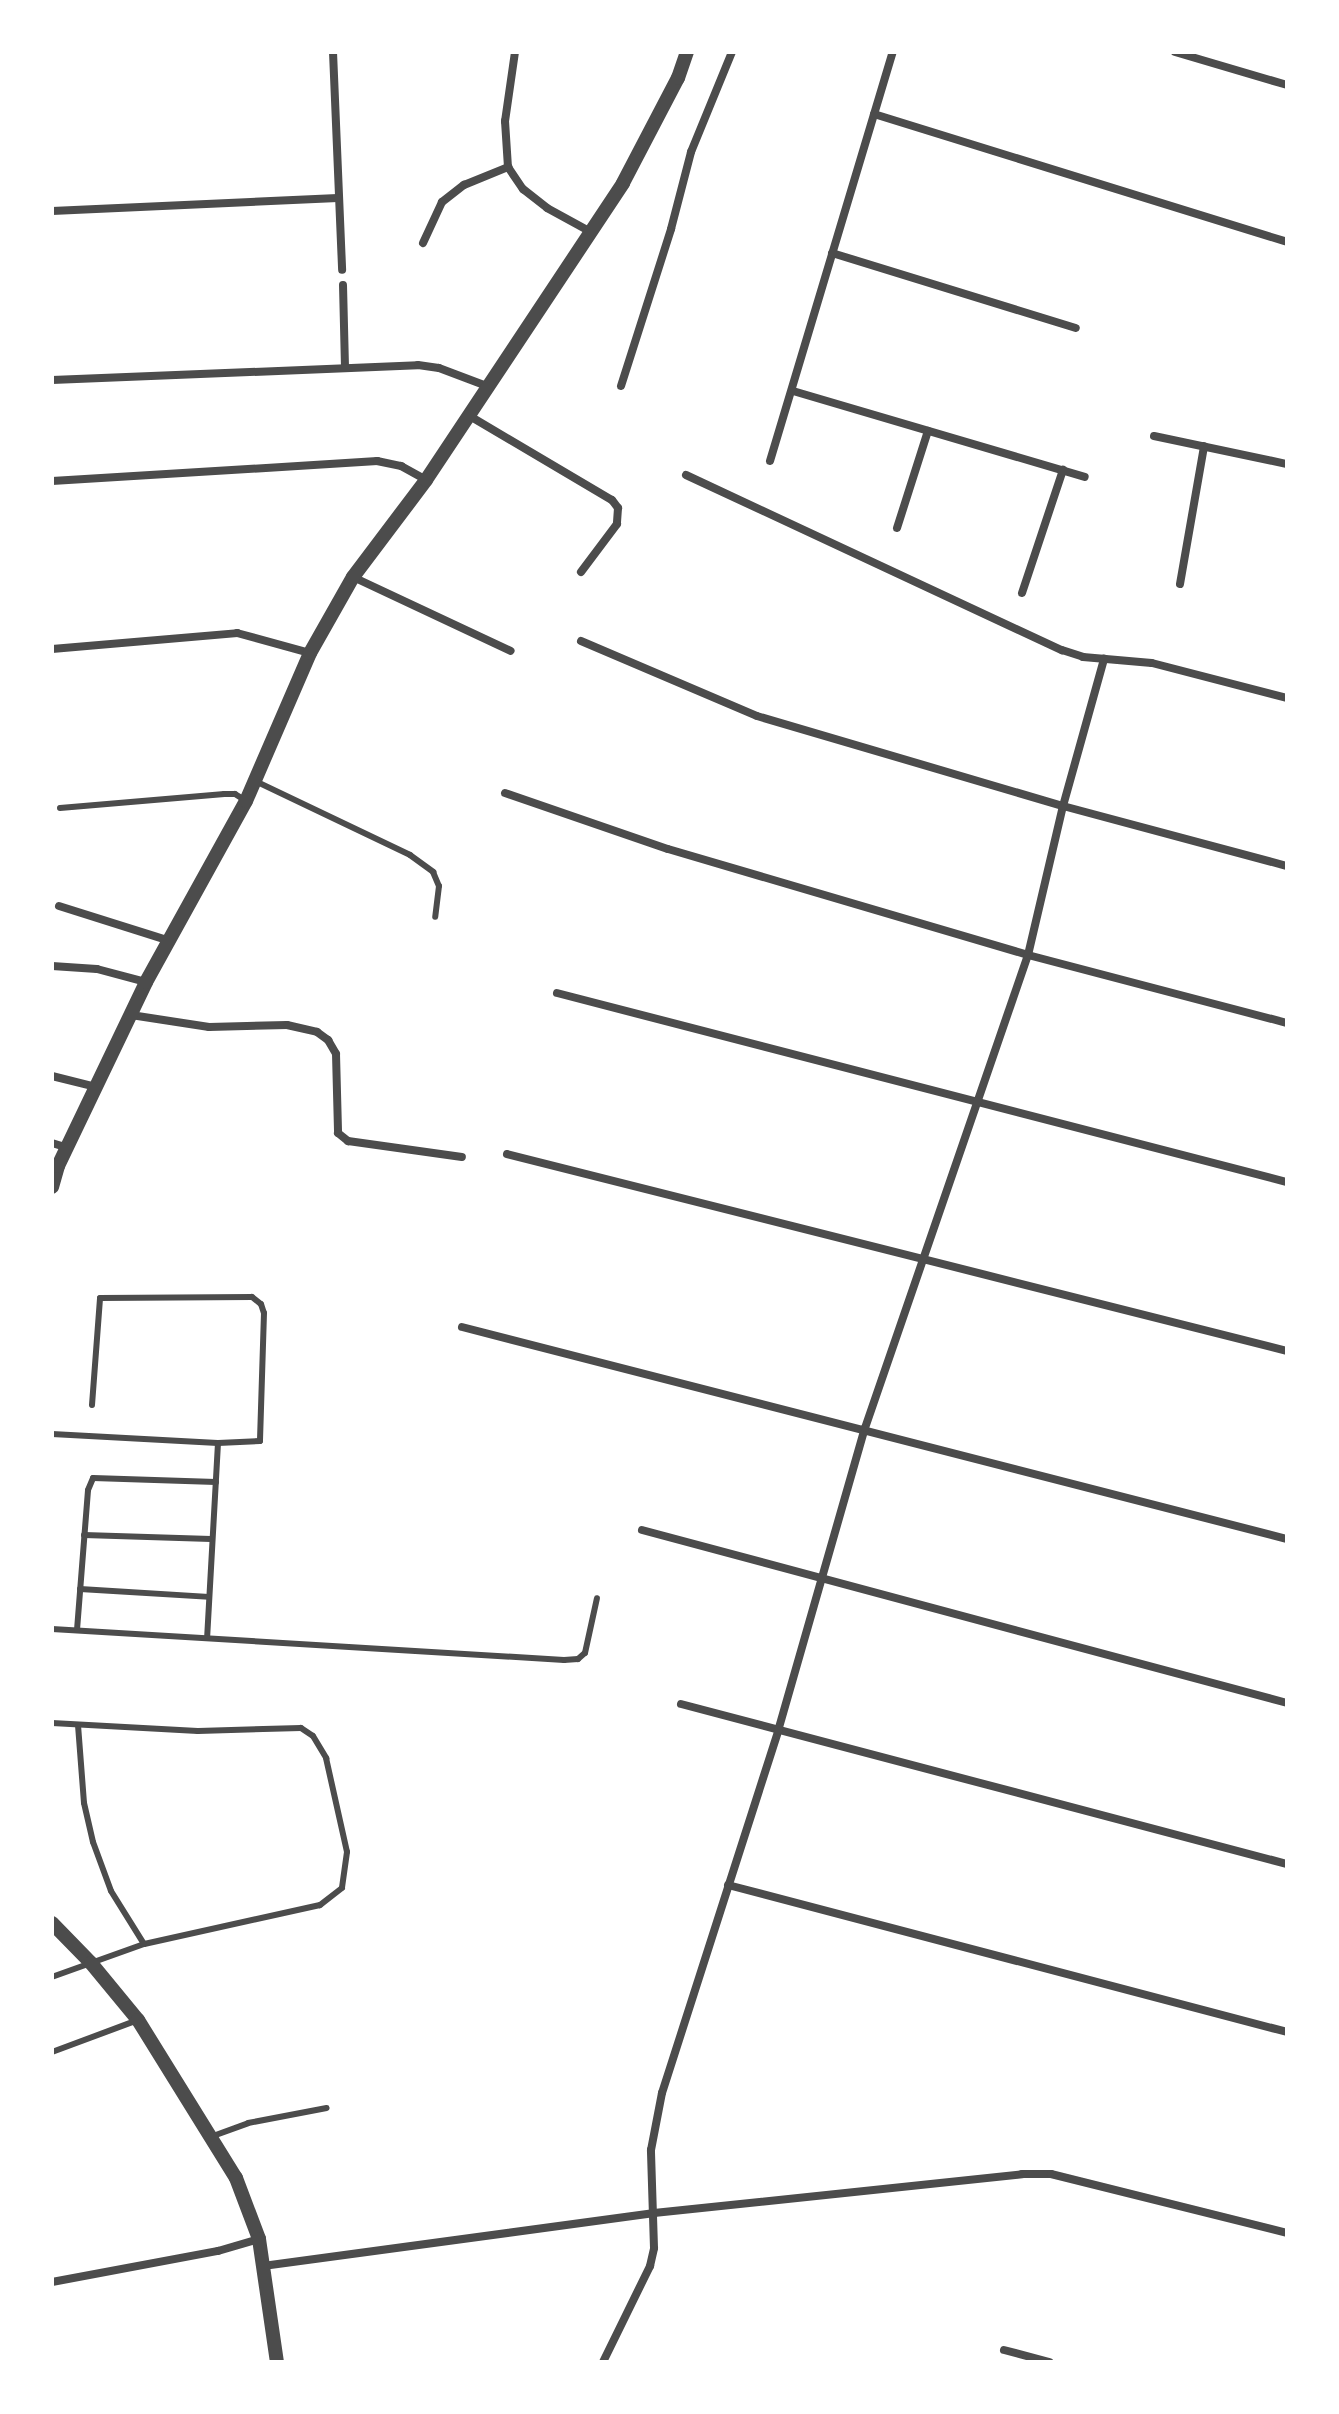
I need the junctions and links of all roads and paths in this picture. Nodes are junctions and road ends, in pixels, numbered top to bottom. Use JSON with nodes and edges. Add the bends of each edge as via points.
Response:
{"nodes":[{"id":1,"x":333,"y":52,"type":"edge"},
{"id":2,"x":515,"y":52,"type":"edge"},
{"id":3,"x":687,"y":52,"type":"edge"},
{"id":4,"x":732,"y":52,"type":"edge"},
{"id":5,"x":893,"y":52,"type":"edge"},
{"id":6,"x":1175,"y":52,"type":"edge"},
{"id":7,"x":1287,"y":85,"type":"edge"},
{"id":8,"x":874,"y":114,"type":"junction"},
{"id":9,"x":508,"y":167,"type":"junction"},
{"id":10,"x":338,"y":198,"type":"junction"},
{"id":11,"x":52,"y":211,"type":"edge"},
{"id":12,"x":591,"y":232,"type":"junction"},
{"id":13,"x":1285,"y":241,"type":"dead end"},
{"id":14,"x":423,"y":243,"type":"dead end"},
{"id":15,"x":832,"y":253,"type":"junction"},
{"id":16,"x":342,"y":270,"type":"dead end"},
{"id":17,"x":343,"y":285,"type":"dead end"},
{"id":18,"x":1076,"y":328,"type":"dead end"},
{"id":19,"x":345,"y":366,"type":"junction"},
{"id":20,"x":52,"y":380,"type":"edge"},
{"id":21,"x":487,"y":386,"type":"junction"},
{"id":22,"x":621,"y":386,"type":"dead end"},
{"id":23,"x":793,"y":391,"type":"junction"},
{"id":24,"x":468,"y":415,"type":"junction"},
{"id":25,"x":928,"y":431,"type":"junction"},
{"id":26,"x":1154,"y":436,"type":"dead end"},
{"id":27,"x":1204,"y":446,"type":"junction"},
{"id":28,"x":770,"y":461,"type":"dead end"},
{"id":29,"x":1287,"y":464,"type":"edge"},
{"id":30,"x":1063,"y":470,"type":"junction"},
{"id":31,"x":686,"y":475,"type":"dead end"},
{"id":32,"x":1085,"y":477,"type":"dead end"},
{"id":33,"x":426,"y":480,"type":"junction"},
{"id":34,"x":52,"y":481,"type":"edge"},
{"id":35,"x":897,"y":528,"type":"dead end"},
{"id":36,"x":581,"y":572,"type":"dead end"},
{"id":37,"x":353,"y":577,"type":"junction"},
{"id":38,"x":1180,"y":584,"type":"dead end"},
{"id":39,"x":1022,"y":593,"type":"dead end"},
{"id":40,"x":581,"y":641,"type":"dead end"},
{"id":41,"x":52,"y":649,"type":"edge"},
{"id":42,"x":511,"y":651,"type":"dead end"},
{"id":43,"x":310,"y":653,"type":"junction"},
{"id":44,"x":1104,"y":659,"type":"junction"},
{"id":45,"x":1287,"y":698,"type":"edge"},
{"id":46,"x":255,"y":781,"type":"junction"},
{"id":47,"x":505,"y":793,"type":"dead end"},
{"id":48,"x":246,"y":801,"type":"junction"},
{"id":49,"x":1063,"y":806,"type":"junction"},
{"id":50,"x":60,"y":808,"type":"dead end"},
{"id":51,"x":1287,"y":866,"type":"edge"},
{"id":52,"x":59,"y":906,"type":"dead end"},
{"id":53,"x":435,"y":917,"type":"dead end"},
{"id":54,"x":171,"y":941,"type":"junction"},
{"id":55,"x":1028,"y":955,"type":"junction"},
{"id":56,"x":52,"y":966,"type":"edge"},
{"id":57,"x":146,"y":982,"type":"junction"},
{"id":58,"x":557,"y":993,"type":"dead end"},
{"id":59,"x":131,"y":1015,"type":"junction"},
{"id":60,"x":1287,"y":1023,"type":"edge"},
{"id":61,"x":52,"y":1076,"type":"edge"},
{"id":62,"x":96,"y":1087,"type":"junction"},
{"id":63,"x":980,"y":1101,"type":"junction"},
{"id":64,"x":52,"y":1143,"type":"edge"},
{"id":65,"x":69,"y":1148,"type":"junction"},
{"id":66,"x":507,"y":1154,"type":"dead end"},
{"id":67,"x":462,"y":1157,"type":"dead end"},
{"id":68,"x":1287,"y":1182,"type":"edge"},
{"id":69,"x":52,"y":1187,"type":"edge"},
{"id":70,"x":926,"y":1257,"type":"junction"},
{"id":71,"x":462,"y":1327,"type":"dead end"},
{"id":72,"x":1287,"y":1351,"type":"edge"},
{"id":73,"x":92,"y":1405,"type":"dead end"},
{"id":74,"x":865,"y":1428,"type":"junction"},
{"id":75,"x":52,"y":1434,"type":"edge"},
{"id":76,"x":218,"y":1443,"type":"junction"},
{"id":77,"x":216,"y":1482,"type":"junction"},
{"id":78,"x":642,"y":1530,"type":"dead end"},
{"id":79,"x":84,"y":1535,"type":"junction"},
{"id":80,"x":211,"y":1539,"type":"junction"},
{"id":81,"x":1287,"y":1539,"type":"edge"},
{"id":82,"x":821,"y":1579,"type":"junction"},
{"id":83,"x":80,"y":1589,"type":"junction"},
{"id":84,"x":209,"y":1597,"type":"junction"},
{"id":85,"x":597,"y":1598,"type":"dead end"},
{"id":86,"x":52,"y":1629,"type":"edge"},
{"id":87,"x":77,"y":1630,"type":"junction"},
{"id":88,"x":207,"y":1638,"type":"junction"},
{"id":89,"x":1287,"y":1703,"type":"edge"},
{"id":90,"x":681,"y":1704,"type":"dead end"},
{"id":91,"x":52,"y":1723,"type":"edge"},
{"id":92,"x":78,"y":1725,"type":"junction"},
{"id":93,"x":778,"y":1731,"type":"junction"},
{"id":94,"x":1287,"y":1864,"type":"edge"},
{"id":95,"x":728,"y":1885,"type":"junction"},
{"id":96,"x":52,"y":1923,"type":"edge"},
{"id":97,"x":144,"y":1944,"type":"junction"},
{"id":98,"x":91,"y":1963,"type":"junction"},
{"id":99,"x":52,"y":1977,"type":"edge"},
{"id":100,"x":138,"y":2020,"type":"junction"},
{"id":101,"x":1287,"y":2032,"type":"edge"},
{"id":102,"x":52,"y":2052,"type":"edge"},
{"id":103,"x":327,"y":2108,"type":"dead end"},
{"id":104,"x":213,"y":2136,"type":"junction"},
{"id":105,"x":654,"y":2213,"type":"junction"},
{"id":106,"x":1287,"y":2233,"type":"edge"},
{"id":107,"x":259,"y":2239,"type":"junction"},
{"id":108,"x":263,"y":2266,"type":"junction"},
{"id":109,"x":52,"y":2282,"type":"edge"},
{"id":110,"x":1004,"y":2350,"type":"dead end"},
{"id":111,"x":277,"y":2362,"type":"edge"},
{"id":112,"x":603,"y":2362,"type":"edge"},
{"id":113,"x":1049,"y":2362,"type":"edge"}],
"edges":[{"from":1,"to":10,"type":"street"},
{"from":2,"to":9,"type":"street","via":[[505,121]]},
{"from":3,"to":12,"type":"street","via":[[623,183]]},
{"from":4,"to":22,"type":"street","via":[[691,152]]},
{"from":5,"to":8,"type":"street"},
{"from":6,"to":7,"type":"street"},
{"from":8,"to":13,"type":"street"},
{"from":8,"to":15,"type":"street"},
{"from":9,"to":12,"type":"street","via":[[523,189],[547,208]]},
{"from":9,"to":14,"type":"street","via":[[464,185],[442,202]]},
{"from":10,"to":11,"type":"street"},
{"from":10,"to":16,"type":"street"},
{"from":12,"to":21,"type":"street"},
{"from":15,"to":18,"type":"street"},
{"from":15,"to":23,"type":"street"},
{"from":17,"to":19,"type":"street"},
{"from":19,"to":20,"type":"street"},
{"from":19,"to":21,"type":"street","via":[[439,368]]},
{"from":21,"to":24,"type":"street"},
{"from":23,"to":25,"type":"street"},
{"from":23,"to":28,"type":"street"},
{"from":24,"to":33,"type":"street"},
{"from":24,"to":36,"type":"street","via":[[618,508],[617,524]]},
{"from":25,"to":30,"type":"street"},
{"from":25,"to":35,"type":"street"},
{"from":26,"to":27,"type":"street"},
{"from":27,"to":29,"type":"street"},
{"from":27,"to":38,"type":"street"},
{"from":30,"to":32,"type":"street"},
{"from":30,"to":39,"type":"street"},
{"from":31,"to":44,"type":"street","via":[[1062,650]]},
{"from":33,"to":34,"type":"street","via":[[401,466],[377,461]]},
{"from":33,"to":37,"type":"street"},
{"from":37,"to":42,"type":"street"},
{"from":37,"to":43,"type":"street"},
{"from":40,"to":49,"type":"street","via":[[757,716]]},
{"from":41,"to":43,"type":"street","via":[[237,633]]},
{"from":43,"to":46,"type":"street"},
{"from":44,"to":45,"type":"street","via":[[1152,663]]},
{"from":44,"to":49,"type":"street"},
{"from":46,"to":48,"type":"street"},
{"from":46,"to":53,"type":"lane","via":[[410,855],[433,872],[439,886]]},
{"from":47,"to":55,"type":"street","via":[[668,849]]},
{"from":48,"to":50,"type":"lane","via":[[224,794]]},
{"from":48,"to":54,"type":"street"},
{"from":49,"to":51,"type":"street"},
{"from":49,"to":55,"type":"street"},
{"from":52,"to":54,"type":"street"},
{"from":54,"to":57,"type":"street"},
{"from":55,"to":60,"type":"street"},
{"from":55,"to":63,"type":"street"},
{"from":56,"to":57,"type":"street","via":[[97,969]]},
{"from":57,"to":59,"type":"street"},
{"from":58,"to":63,"type":"street"},
{"from":59,"to":62,"type":"street"},
{"from":59,"to":67,"type":"street","via":[[209,1027],[287,1025],[317,1032],[336,1054],[338,1133],[348,1141]]},
{"from":61,"to":62,"type":"street"},
{"from":62,"to":65,"type":"street"},
{"from":63,"to":68,"type":"street"},
{"from":63,"to":70,"type":"street"},
{"from":64,"to":65,"type":"street"},
{"from":65,"to":69,"type":"street"},
{"from":66,"to":70,"type":"street"},
{"from":70,"to":72,"type":"street"},
{"from":70,"to":74,"type":"street"},
{"from":71,"to":74,"type":"street"},
{"from":73,"to":76,"type":"lane","via":[[100,1298],[252,1297],[264,1313],[260,1441]]},
{"from":74,"to":81,"type":"street"},
{"from":74,"to":82,"type":"street"},
{"from":75,"to":76,"type":"lane"},
{"from":76,"to":77,"type":"lane"},
{"from":77,"to":79,"type":"lane","via":[[93,1478]]},
{"from":77,"to":80,"type":"lane"},
{"from":78,"to":82,"type":"street"},
{"from":79,"to":80,"type":"lane"},
{"from":79,"to":83,"type":"lane"},
{"from":80,"to":84,"type":"lane"},
{"from":82,"to":89,"type":"street"},
{"from":82,"to":93,"type":"street"},
{"from":83,"to":84,"type":"lane"},
{"from":83,"to":87,"type":"lane"},
{"from":84,"to":88,"type":"lane"},
{"from":85,"to":88,"type":"lane","via":[[585,1653],[578,1659]]},
{"from":86,"to":87,"type":"lane"},
{"from":87,"to":88,"type":"lane"},
{"from":90,"to":93,"type":"street"},
{"from":91,"to":92,"type":"lane"},
{"from":92,"to":97,"type":"lane","via":[[93,1842],[111,1891]]},
{"from":92,"to":97,"type":"lane","via":[[198,1731],[301,1728],[313,1736],[326,1758],[347,1852],[345,1875],[334,1897],[320,1905]]},
{"from":93,"to":94,"type":"street"},
{"from":93,"to":95,"type":"street"},
{"from":95,"to":101,"type":"street"},
{"from":95,"to":105,"type":"street","via":[[654,2126]]},
{"from":96,"to":98,"type":"street"},
{"from":97,"to":98,"type":"lane"},
{"from":98,"to":99,"type":"lane"},
{"from":98,"to":100,"type":"street"},
{"from":100,"to":102,"type":"lane"},
{"from":100,"to":104,"type":"street"},
{"from":103,"to":104,"type":"lane","via":[[248,2123]]},
{"from":104,"to":107,"type":"street"},
{"from":105,"to":106,"type":"street","via":[[1051,2174]]},
{"from":105,"to":108,"type":"street"},
{"from":105,"to":112,"type":"street","via":[[650,2266]]},
{"from":107,"to":108,"type":"street"},
{"from":107,"to":109,"type":"street"},
{"from":108,"to":111,"type":"street"},
{"from":110,"to":113,"type":"street"}]}
